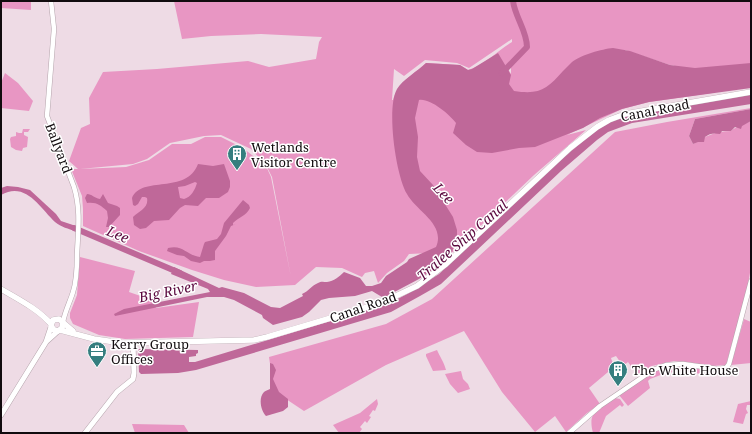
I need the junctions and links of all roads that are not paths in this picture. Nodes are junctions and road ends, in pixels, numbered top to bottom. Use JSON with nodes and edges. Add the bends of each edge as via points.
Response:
{"nodes":[{"id":1,"x":51,"y":1,"type":"edge"},
{"id":2,"x":751,"y":92,"type":"edge"},
{"id":3,"x":751,"y":282,"type":"edge"},
{"id":4,"x":1,"y":289,"type":"edge"},
{"id":5,"x":57,"y":322,"type":"junction"},
{"id":6,"x":59,"y":330,"type":"junction"},
{"id":7,"x":79,"y":334,"type":"junction"},
{"id":8,"x":46,"y":342,"type":"junction"},
{"id":9,"x":133,"y":343,"type":"junction"},
{"id":10,"x":1,"y":416,"type":"edge"},
{"id":11,"x":85,"y":433,"type":"edge"},
{"id":12,"x":569,"y":433,"type":"edge"}],
"edges":[{"from":1,"to":5,"type":"street","name":"Ballyard","via":[[54,30],[47,116],[76,192],[79,210],[73,292]]},
{"from":2,"to":9,"type":"main road","name":"Canal Road","via":[[631,112],[602,123],[570,148],[437,272],[390,300],[254,340]]},
{"from":3,"to":12,"type":"street","via":[[727,366],[718,369],[675,364],[653,370],[592,412]]},
{"from":4,"to":5,"type":"main road"},
{"from":5,"to":6,"type":"main road","via":[[63,327]]},
{"from":5,"to":6,"type":"main road","via":[[54,330]]},
{"from":5,"to":7,"type":"main road"},
{"from":5,"to":8,"type":"main road"},
{"from":6,"to":7,"type":"main road"},
{"from":6,"to":8,"type":"main road"},
{"from":7,"to":9,"type":"main road","name":"Canal Road","via":[[102,341]]},
{"from":8,"to":10,"type":"main road"},
{"from":9,"to":11,"type":"main road","via":[[134,373],[131,381],[117,392]]}]}
